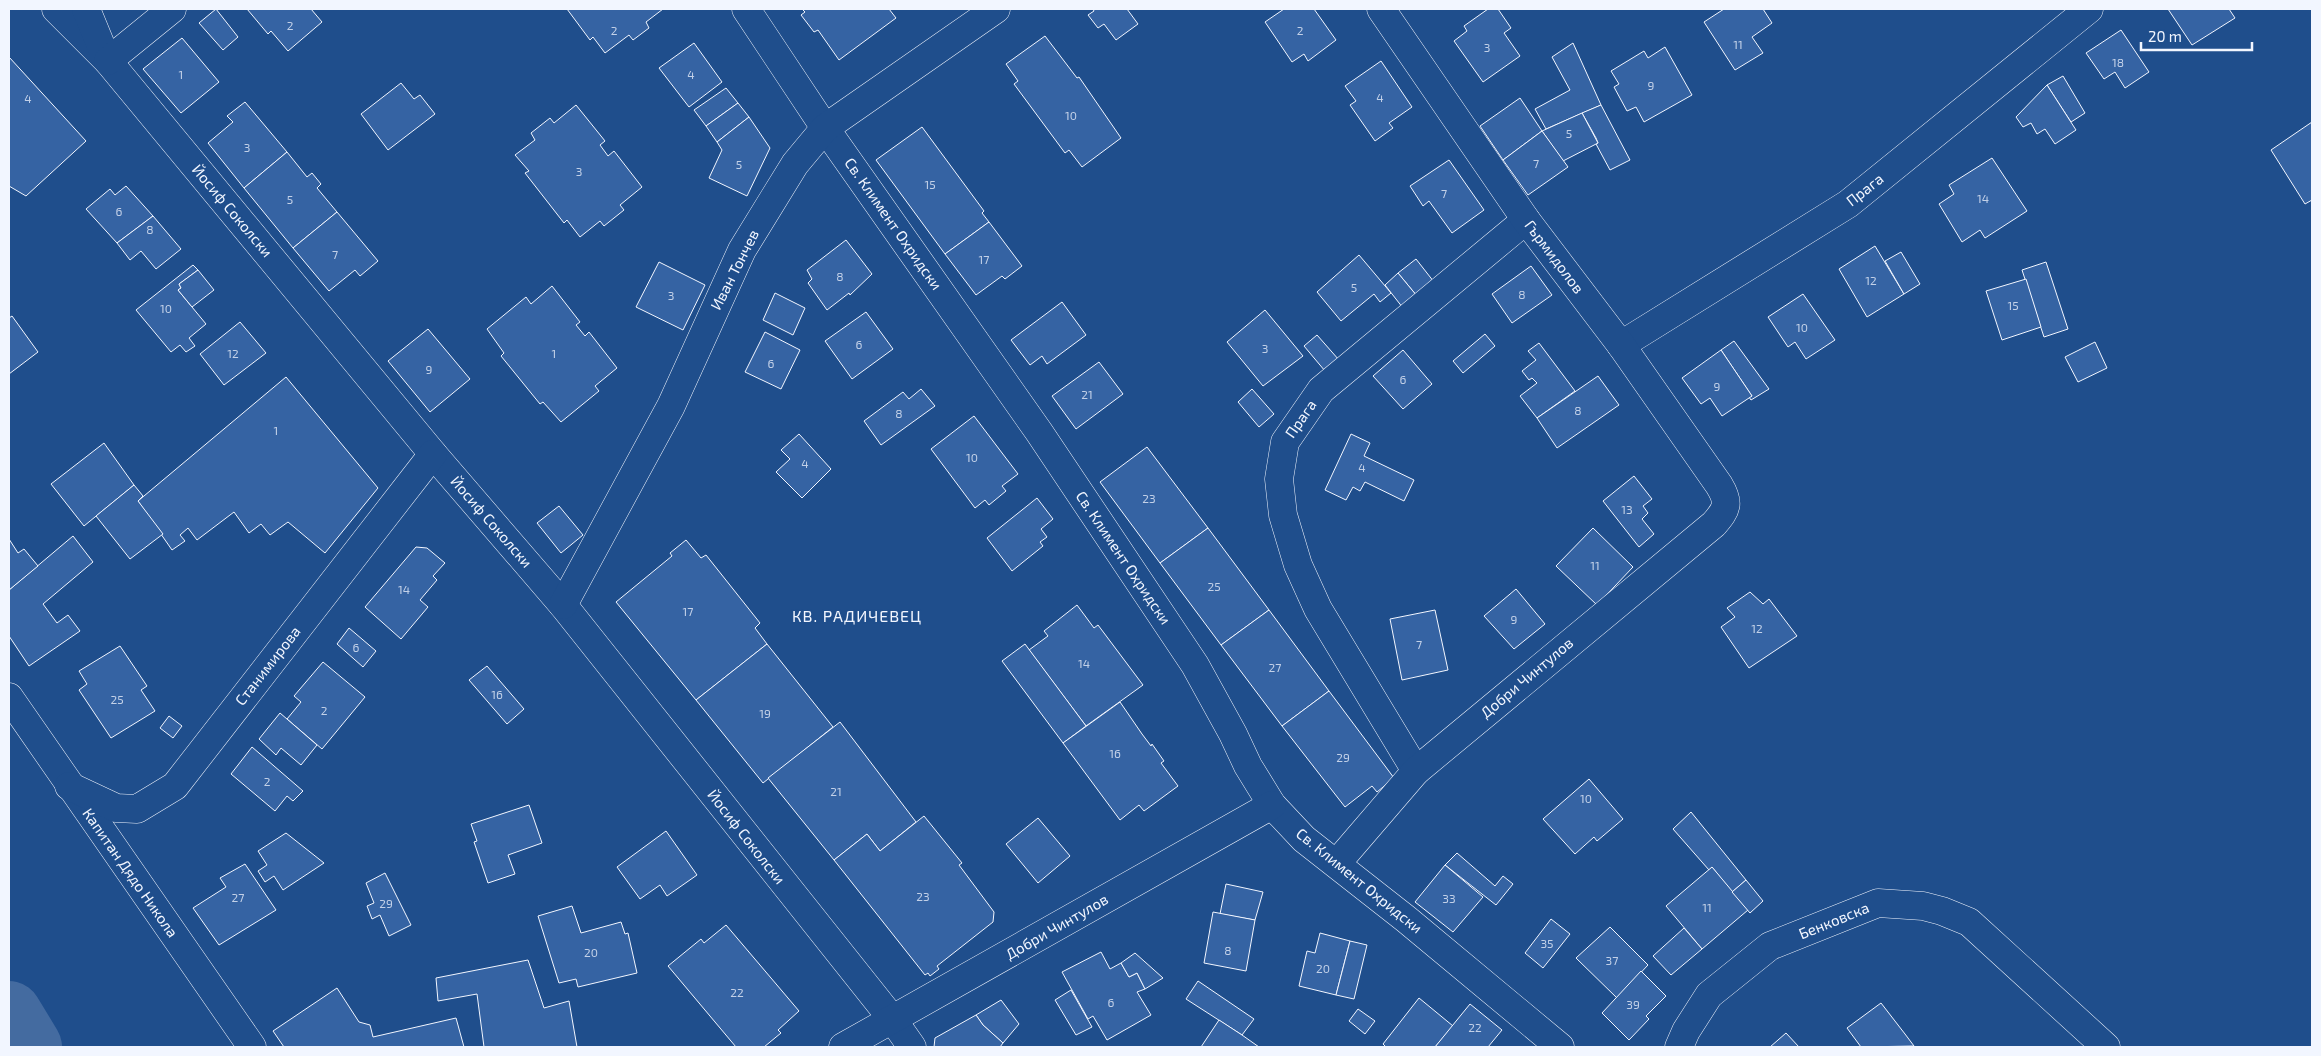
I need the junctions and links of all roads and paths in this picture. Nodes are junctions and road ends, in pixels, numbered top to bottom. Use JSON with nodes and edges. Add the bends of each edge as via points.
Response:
{"nodes":[{"id":1,"x":56,"y":9,"type":"edge"},
{"id":2,"x":86,"y":9,"type":"edge"},
{"id":3,"x":172,"y":9,"type":"edge"},
{"id":4,"x":746,"y":9,"type":"edge"},
{"id":5,"x":996,"y":9,"type":"edge"},
{"id":6,"x":1381,"y":9,"type":"edge"},
{"id":7,"x":2089,"y":9,"type":"edge"},
{"id":8,"x":108,"y":61,"type":"junction"},
{"id":9,"x":826,"y":128,"type":"junction"},
{"id":10,"x":1526,"y":220,"type":"junction"},
{"id":11,"x":1622,"y":344,"type":"junction"},
{"id":12,"x":433,"y":454,"type":"junction"},
{"id":13,"x":1727,"y":505,"type":"joint"},
{"id":14,"x":563,"y":605,"type":"junction"},
{"id":15,"x":9,"y":697,"type":"edge"},
{"id":16,"x":1416,"y":771,"type":"junction"},
{"id":17,"x":69,"y":786,"type":"junction"},
{"id":18,"x":1272,"y":805,"type":"junction"},
{"id":19,"x":1337,"y":863,"type":"junction"},
{"id":20,"x":893,"y":1020,"type":"junction"},
{"id":21,"x":252,"y":1047,"type":"edge"},
{"id":22,"x":843,"y":1047,"type":"edge"},
{"id":23,"x":912,"y":1047,"type":"edge"},
{"id":24,"x":1560,"y":1047,"type":"edge"},
{"id":25,"x":1679,"y":1047,"type":"edge"},
{"id":26,"x":2106,"y":1047,"type":"edge"}],
"edges":[{"from":1,"to":8,"type":"street","name":"Йосиф Соколски"},
{"from":2,"to":8,"type":"street"},
{"from":3,"to":8,"type":"street"},
{"from":4,"to":9,"type":"street","name":"Св. Климент Охридски"},
{"from":5,"to":9,"type":"street","name":"Иван Тончев"},
{"from":6,"to":10,"type":"street","name":"Гърмидолов"},
{"from":7,"to":11,"type":"street","name":"Прага","via":[[1848,204]]},
{"from":8,"to":12,"type":"street","name":"Йосиф Соколски"},
{"from":9,"to":14,"type":"street","name":"Иван Тончев","via":[[795,164],[742,250],[671,406]]},
{"from":9,"to":18,"type":"street","name":"Св. Климент Охридски","via":[[1033,424],[1195,664]]},
{"from":10,"to":11,"type":"street","name":"Гърмидолов"},
{"from":10,"to":16,"type":"street","name":"Прага","via":[[1322,390],[1285,442],[1280,478],[1283,515],[1298,565],[1318,609]]},
{"from":11,"to":13,"type":"street","name":"Гърмидолов","via":[[1719,485]]},
{"from":12,"to":14,"type":"street","name":"Йосиф Соколски"},
{"from":12,"to":17,"type":"street","name":"Станимирова","via":[[175,786],[138,809],[116,808]]},
{"from":13,"to":16,"type":"street","name":"Добри Чинтулов","via":[[1714,524]]},
{"from":14,"to":20,"type":"street","name":"Йосиф Соколски"},
{"from":15,"to":17,"type":"street","name":"Капитан Дядо Никола"},
{"from":16,"to":19,"type":"street","name":"Добри Чинтулов"},
{"from":17,"to":21,"type":"street","name":"Капитан Дядо Никола"},
{"from":18,"to":19,"type":"street","name":"Св. Климент Охридски","via":[[1304,839]]},
{"from":18,"to":20,"type":"street","name":"Добри Чинтулов"},
{"from":19,"to":24,"type":"street","name":"Св. Климент Охридски"},
{"from":20,"to":22,"type":"street","name":"Добри Чинтулов"},
{"from":20,"to":23,"type":"street","name":"Йосиф Соколски"},
{"from":25,"to":26,"type":"street","name":"Бенковска","via":[[1709,995],[1770,946],[1878,903],[1923,906],[1969,922]]}]}
